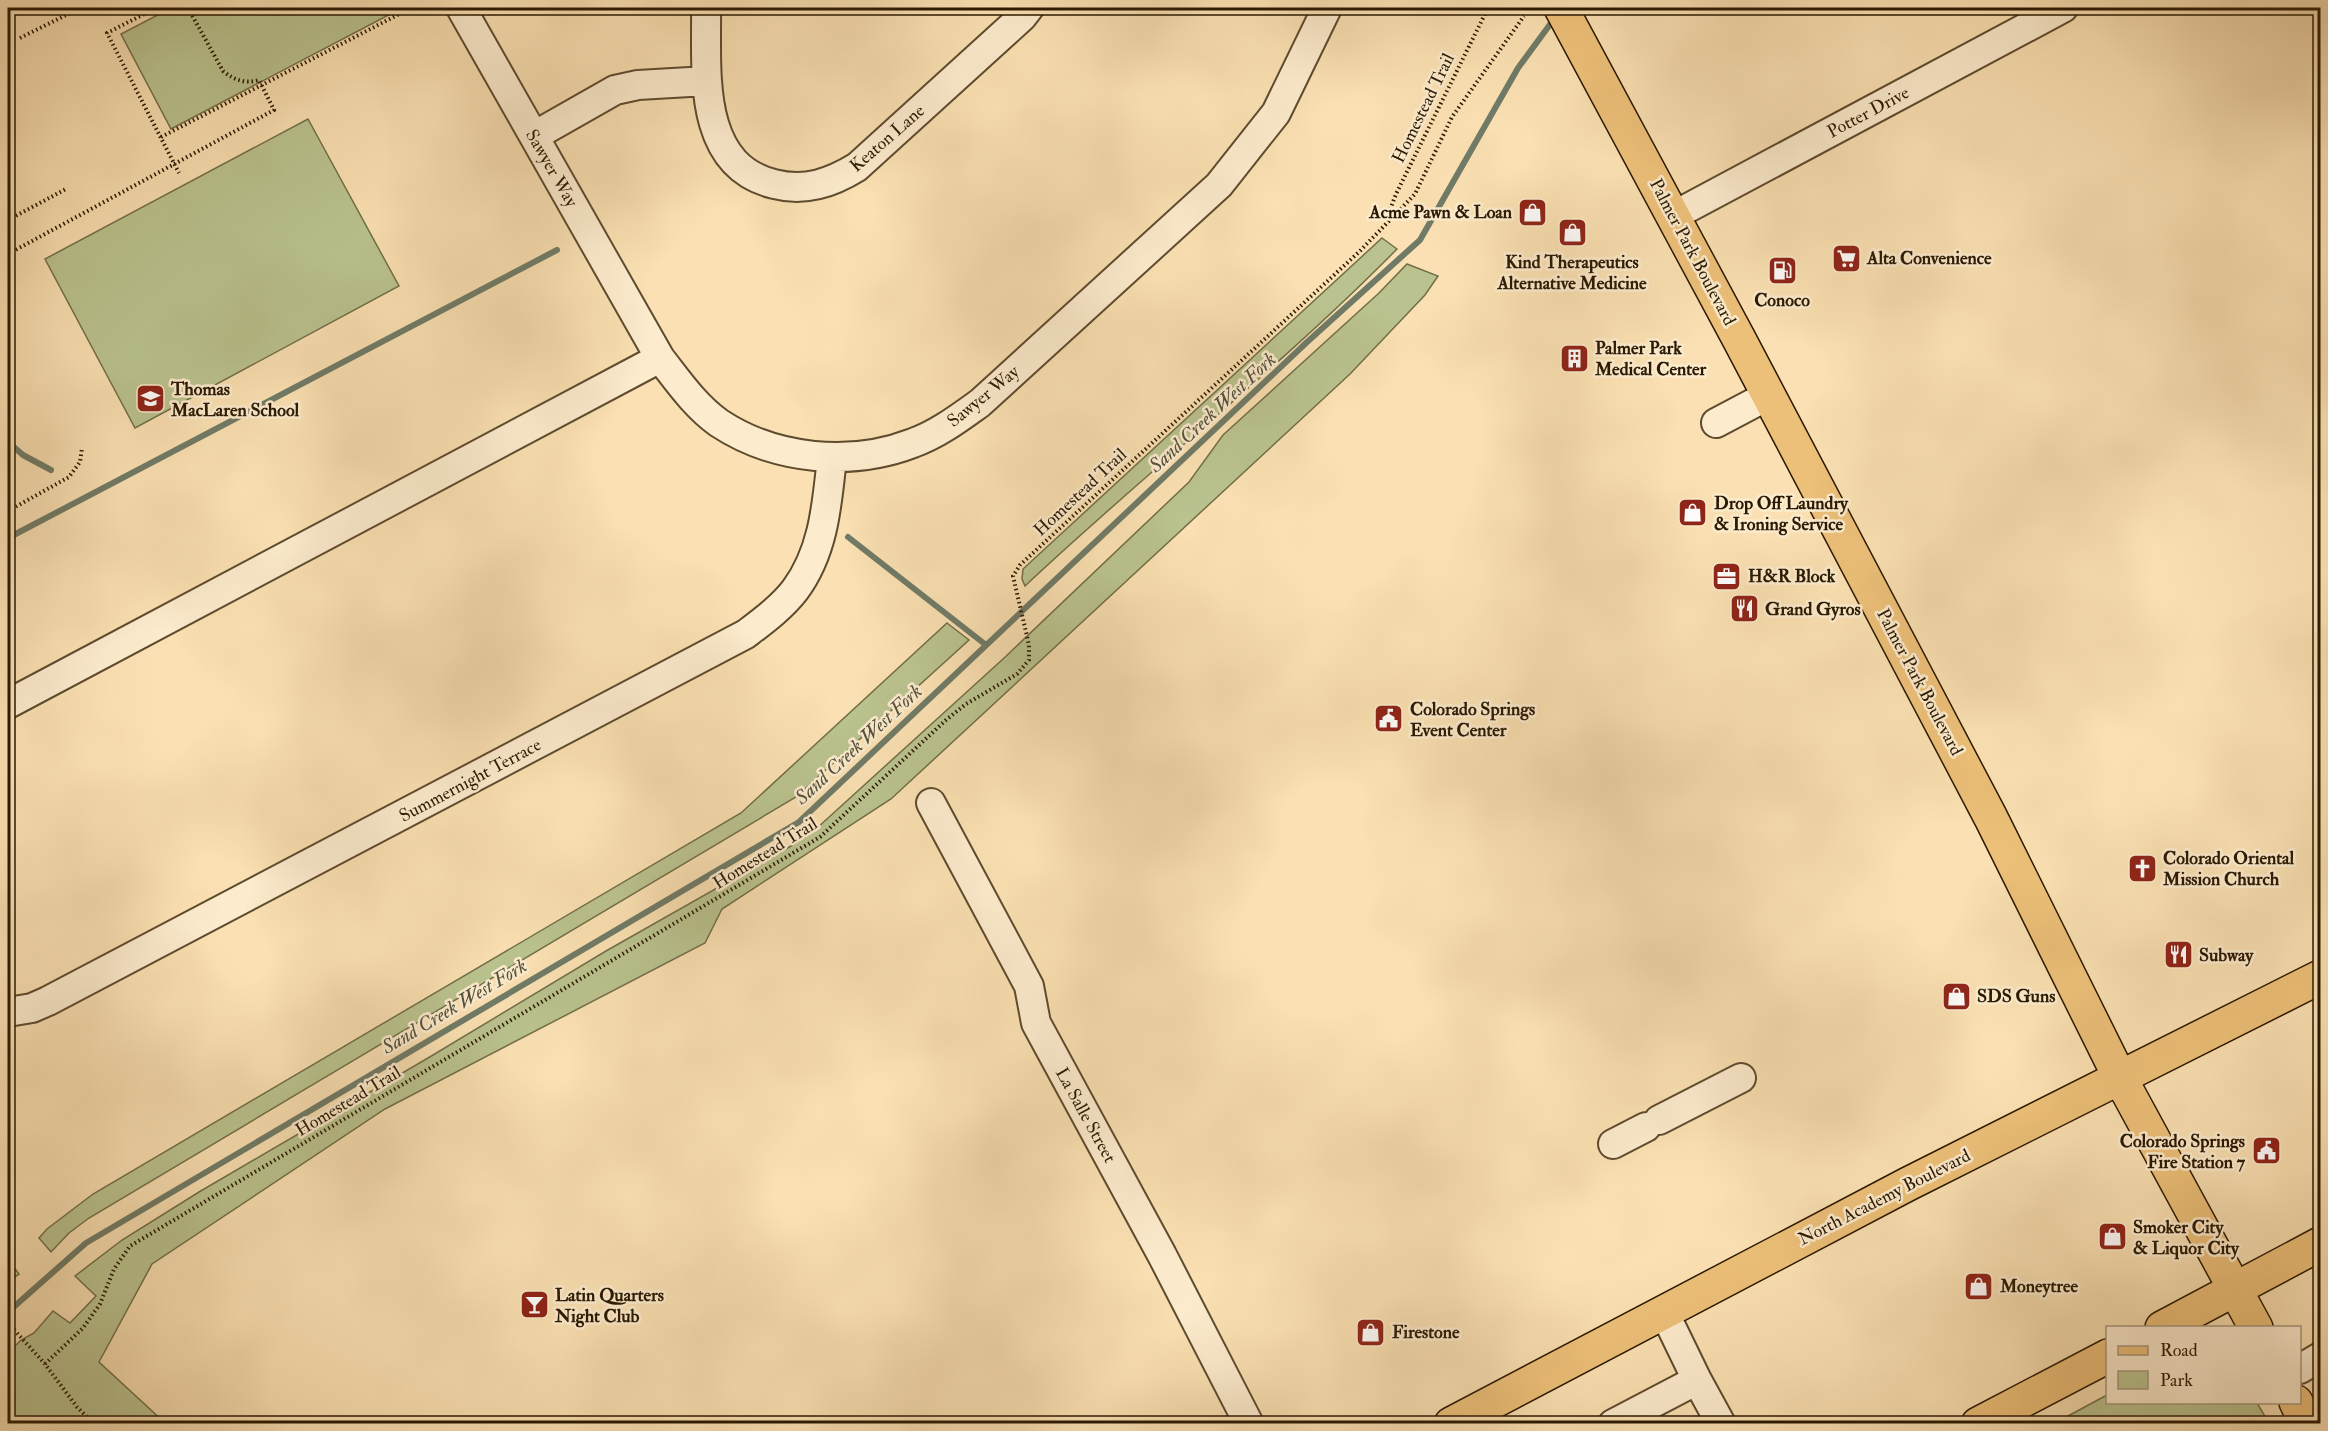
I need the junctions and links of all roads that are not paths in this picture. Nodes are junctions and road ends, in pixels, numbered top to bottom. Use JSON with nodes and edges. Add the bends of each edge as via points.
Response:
{"nodes":[{"id":1,"x":461,"y":8,"type":"edge"},
{"id":2,"x":706,"y":8,"type":"edge"},
{"id":3,"x":1029,"y":8,"type":"edge"},
{"id":4,"x":1328,"y":8,"type":"edge"},
{"id":5,"x":1561,"y":8,"type":"edge"},
{"id":6,"x":2063,"y":8,"type":"edge"},
{"id":7,"x":707,"y":81,"type":"junction"},
{"id":8,"x":534,"y":136,"type":"junction"},
{"id":9,"x":1673,"y":216,"type":"junction"},
{"id":10,"x":660,"y":358,"type":"junction"},
{"id":11,"x":1769,"y":395,"type":"junction"},
{"id":12,"x":1716,"y":423,"type":"dead end"},
{"id":13,"x":832,"y":457,"type":"junction"},
{"id":14,"x":8,"y":704,"type":"edge"},
{"id":15,"x":931,"y":803,"type":"dead end"},
{"id":16,"x":2320,"y":977,"type":"edge"},
{"id":17,"x":8,"y":1012,"type":"edge"},
{"id":18,"x":2120,"y":1076,"type":"junction"},
{"id":19,"x":1742,"y":1078,"type":"dead end"},
{"id":20,"x":1613,"y":1144,"type":"dead end"},
{"id":21,"x":2320,"y":1244,"type":"edge"},
{"id":22,"x":2236,"y":1289,"type":"junction"},
{"id":23,"x":1664,"y":1312,"type":"junction"},
{"id":24,"x":2166,"y":1326,"type":"edge"},
{"id":25,"x":2255,"y":1326,"type":"edge"},
{"id":26,"x":2106,"y":1357,"type":"edge"},
{"id":27,"x":2320,"y":1357,"type":"edge"},
{"id":28,"x":2301,"y":1368,"type":"edge"},
{"id":29,"x":1697,"y":1380,"type":"junction"},
{"id":30,"x":2297,"y":1404,"type":"edge"},
{"id":31,"x":1643,"y":1417,"type":"edge"},
{"id":32,"x":1457,"y":1422,"type":"edge"},
{"id":33,"x":1249,"y":1424,"type":"edge"},
{"id":34,"x":1613,"y":1424,"type":"edge"},
{"id":35,"x":1721,"y":1424,"type":"edge"},
{"id":36,"x":1978,"y":1424,"type":"edge"},
{"id":37,"x":2307,"y":1424,"type":"edge"}],
"edges":[{"from":1,"to":8,"type":"street","name":"Sawyer Way"},
{"from":2,"to":7,"type":"street","name":"Keaton Lane"},
{"from":3,"to":7,"type":"street","name":"Keaton Lane","via":[[857,167],[824,184],[788,187],[754,177],[738,166],[718,139]]},
{"from":4,"to":13,"type":"street","name":"Sawyer Way","via":[[1276,113],[1219,184],[980,403],[945,428],[914,443],[876,453]]},
{"from":5,"to":9,"type":"main road","name":"Palmer Park Boulevard"},
{"from":6,"to":9,"type":"street","name":"Potter Drive"},
{"from":7,"to":8,"type":"street","via":[[615,90]]},
{"from":8,"to":10,"type":"street","name":"Sawyer Way"},
{"from":9,"to":11,"type":"main road","name":"Palmer Park Boulevard"},
{"from":10,"to":13,"type":"street","name":"Sawyer Way","via":[[688,394],[726,427],[751,441],[786,452]]},
{"from":10,"to":14,"type":"street"},
{"from":11,"to":12,"type":"street"},
{"from":11,"to":18,"type":"main road","name":"Palmer Park Boulevard","via":[[1991,818]]},
{"from":13,"to":17,"type":"street","name":"Summernight Terrace","via":[[825,524],[814,557],[795,591],[747,634],[48,1001]]},
{"from":15,"to":33,"type":"street","name":"La Salle Street","via":[[1029,986],[1036,1023]]},
{"from":16,"to":18,"type":"main road","name":"North Academy Boulevard"},
{"from":18,"to":22,"type":"main road","name":"Palmer Park Boulevard"},
{"from":18,"to":23,"type":"main road","name":"North Academy Boulevard"},
{"from":19,"to":20,"type":"street"},
{"from":21,"to":22,"type":"main road"},
{"from":22,"to":24,"type":"main road"},
{"from":22,"to":25,"type":"main road","name":"Palmer Park Boulevard"},
{"from":23,"to":29,"type":"street"},
{"from":23,"to":32,"type":"main road","name":"North Academy Boulevard"},
{"from":26,"to":36,"type":"main road"},
{"from":27,"to":28,"type":"street"},
{"from":29,"to":31,"type":"street"},
{"from":29,"to":35,"type":"street"},
{"from":30,"to":37,"type":"main road"},
{"from":31,"to":34,"type":"street"}]}
